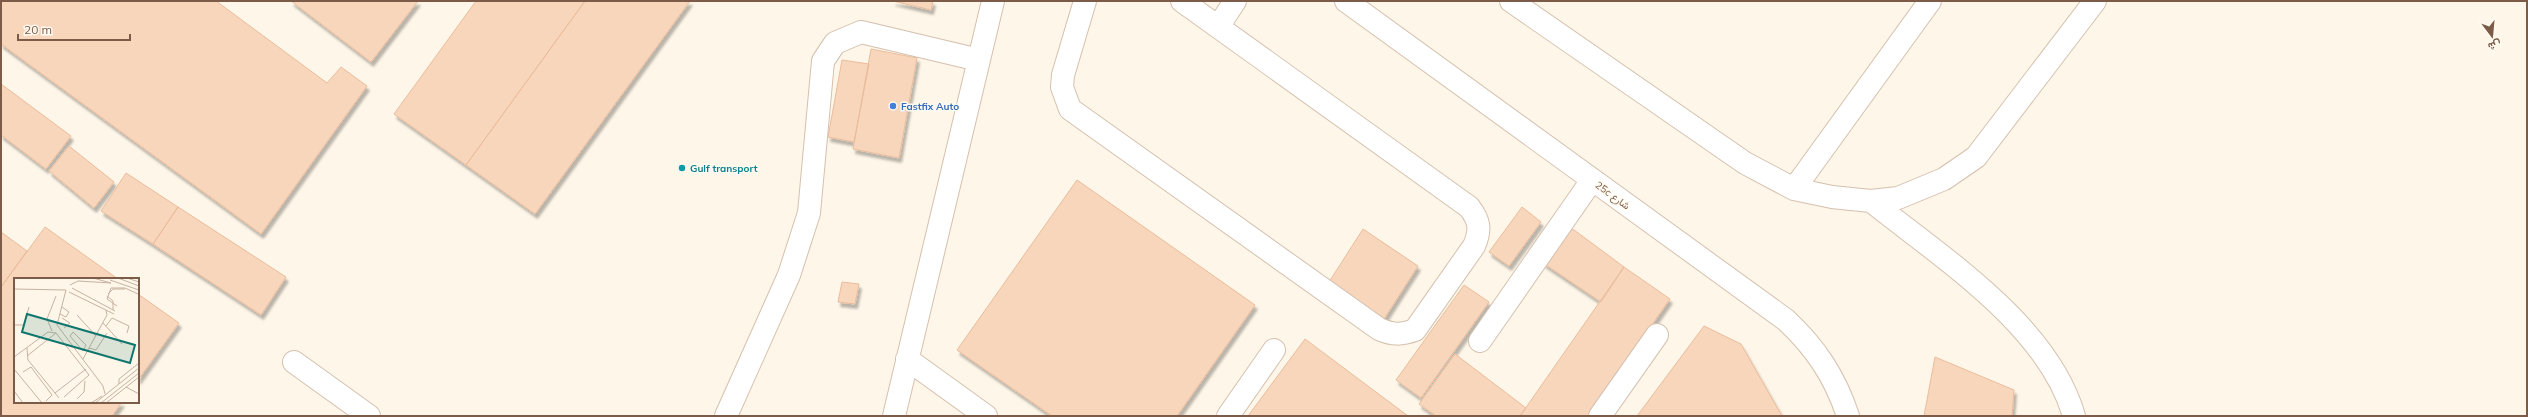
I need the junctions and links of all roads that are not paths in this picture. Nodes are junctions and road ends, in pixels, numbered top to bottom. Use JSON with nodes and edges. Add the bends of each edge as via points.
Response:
{"nodes":[{"id":1,"x":993,"y":1,"type":"edge"},
{"id":2,"x":1084,"y":1,"type":"edge"},
{"id":3,"x":1182,"y":1,"type":"edge"},
{"id":4,"x":1235,"y":1,"type":"edge"},
{"id":5,"x":1346,"y":1,"type":"edge"},
{"id":6,"x":1510,"y":1,"type":"edge"},
{"id":7,"x":1930,"y":1,"type":"edge"},
{"id":8,"x":2094,"y":1,"type":"edge"},
{"id":9,"x":1218,"y":27,"type":"junction"},
{"id":10,"x":979,"y":60,"type":"junction"},
{"id":11,"x":1592,"y":180,"type":"junction"},
{"id":12,"x":1794,"y":188,"type":"junction"},
{"id":13,"x":1871,"y":201,"type":"junction"},
{"id":14,"x":1657,"y":335,"type":"dead end"},
{"id":15,"x":1480,"y":341,"type":"dead end"},
{"id":16,"x":1274,"y":350,"type":"dead end"},
{"id":17,"x":907,"y":359,"type":"junction"},
{"id":18,"x":294,"y":362,"type":"dead end"},
{"id":19,"x":369,"y":416,"type":"edge"},
{"id":20,"x":726,"y":416,"type":"edge"},
{"id":21,"x":894,"y":416,"type":"edge"},
{"id":22,"x":986,"y":416,"type":"edge"},
{"id":23,"x":1228,"y":416,"type":"edge"},
{"id":24,"x":1600,"y":416,"type":"edge"},
{"id":25,"x":1848,"y":416,"type":"edge"},
{"id":26,"x":2074,"y":416,"type":"edge"}],
"edges":[{"from":1,"to":10,"type":"street"},
{"from":2,"to":9,"type":"street","via":[[1063,75],[1062,87],[1070,109],[1379,329],[1391,335],[1415,330],[1474,246],[1480,233],[1478,218],[1469,207]]},
{"from":3,"to":9,"type":"street"},
{"from":4,"to":9,"type":"street"},
{"from":5,"to":11,"type":"street","name":"25c شارع"},
{"from":6,"to":12,"type":"street","via":[[1745,162]]},
{"from":7,"to":12,"type":"street"},
{"from":8,"to":13,"type":"street","via":[[1976,156],[1944,179],[1898,198]]},
{"from":10,"to":17,"type":"street"},
{"from":10,"to":20,"type":"street","via":[[861,32],[835,43],[823,61],[809,214],[789,275]]},
{"from":11,"to":15,"type":"street"},
{"from":11,"to":25,"type":"street","name":"25c شارع","via":[[1786,320],[1807,340],[1825,364],[1839,390]]},
{"from":12,"to":13,"type":"street","via":[[1832,197]]},
{"from":13,"to":26,"type":"street","via":[[1985,292],[2014,319],[2038,345],[2057,375]]},
{"from":14,"to":24,"type":"street"},
{"from":16,"to":23,"type":"street"},
{"from":17,"to":21,"type":"street"},
{"from":17,"to":22,"type":"street"},
{"from":18,"to":19,"type":"street"}]}
